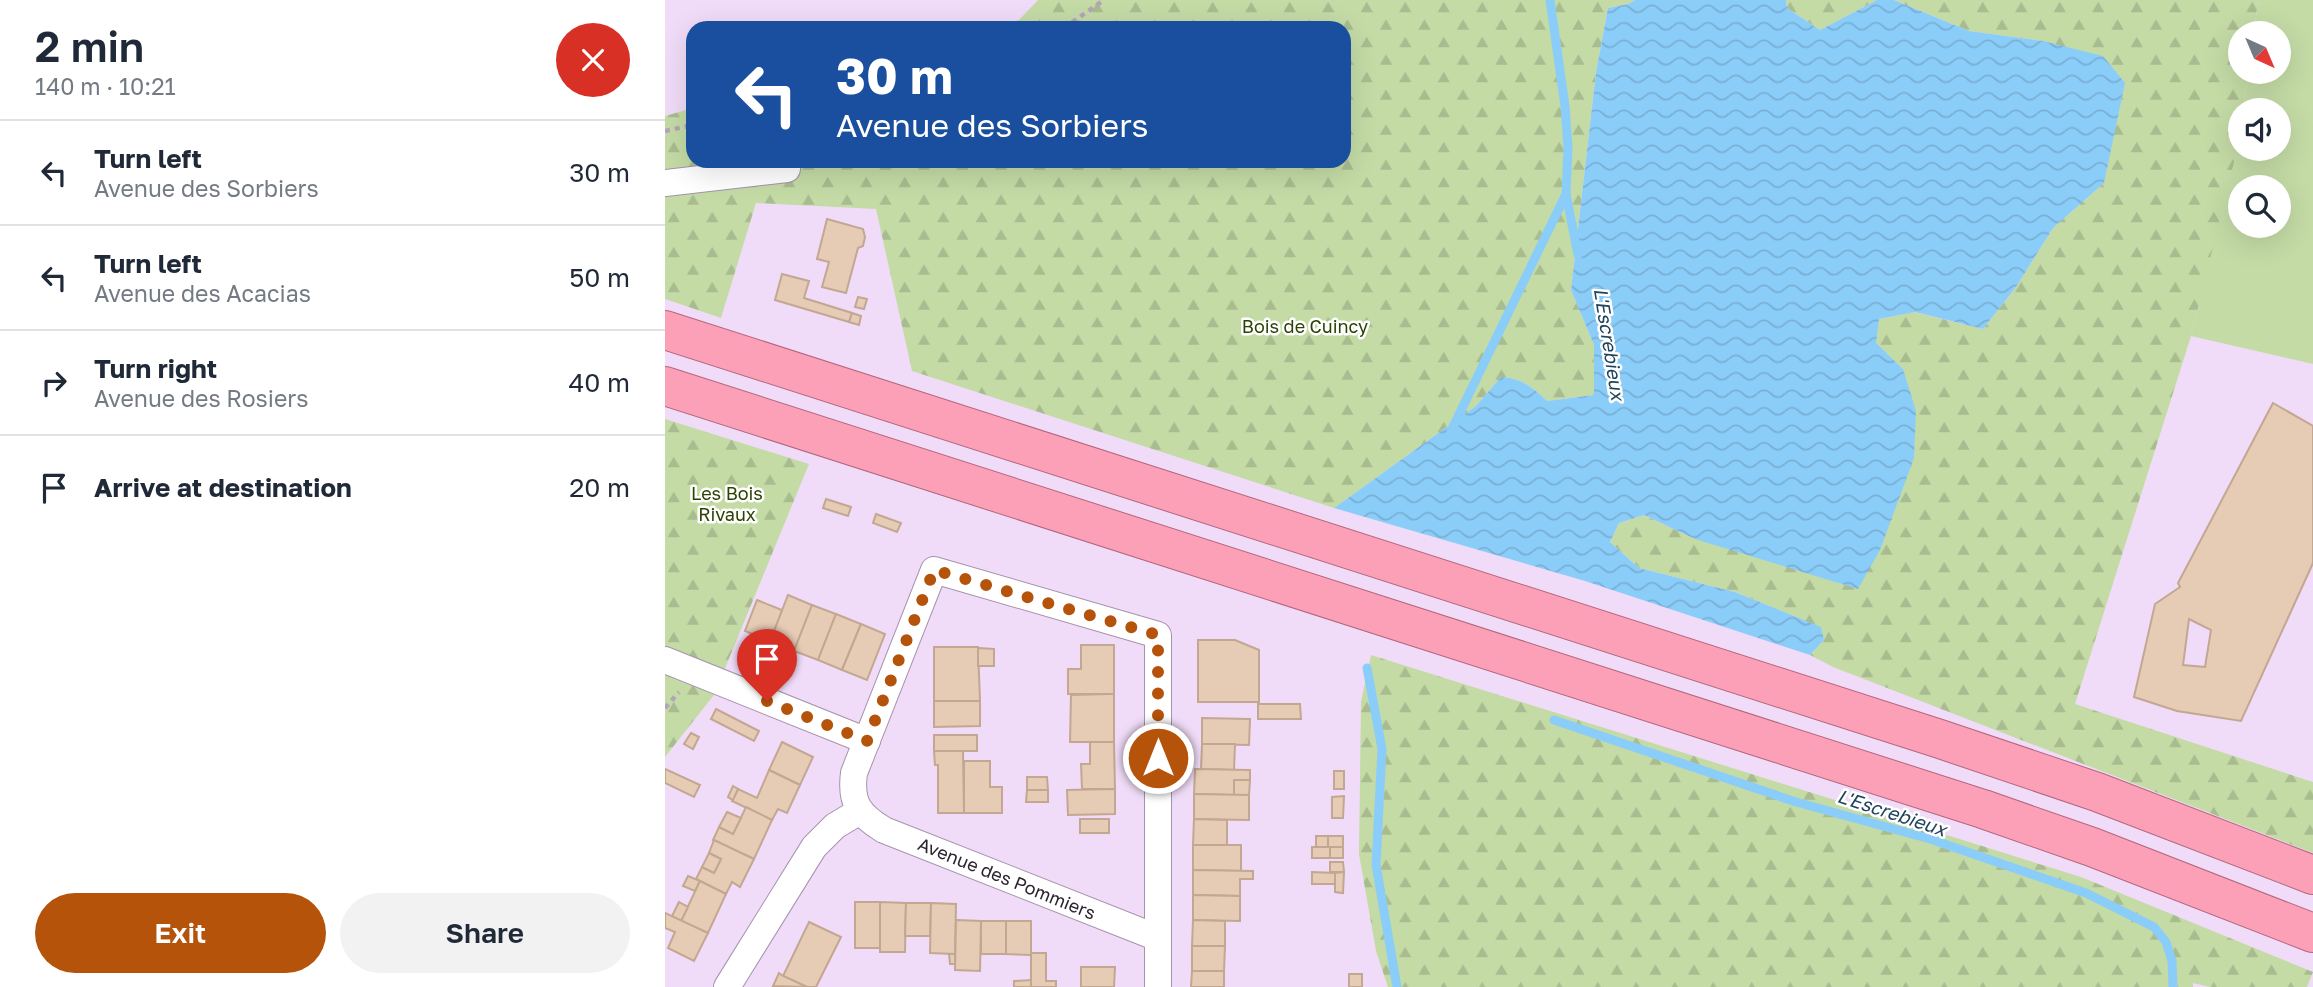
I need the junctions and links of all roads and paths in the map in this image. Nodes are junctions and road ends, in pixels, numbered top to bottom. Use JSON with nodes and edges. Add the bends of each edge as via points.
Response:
{"nodes":[{"id":1,"x":1104,"y":0,"type":"edge"},
{"id":2,"x":1074,"y":21,"type":"edge"},
{"id":3,"x":686,"y":126,"type":"edge"},
{"id":4,"x":665,"y":131,"type":"edge"},
{"id":5,"x":787,"y":169,"type":"dead end"},
{"id":6,"x":665,"y":183,"type":"edge"},
{"id":7,"x":665,"y":331,"type":"edge"},
{"id":8,"x":665,"y":386,"type":"edge"},
{"id":9,"x":665,"y":660,"type":"edge"},
{"id":10,"x":867,"y":741,"type":"junction"},
{"id":11,"x":860,"y":811,"type":"junction"},
{"id":12,"x":2313,"y":874,"type":"edge"},
{"id":13,"x":2313,"y":933,"type":"edge"},
{"id":14,"x":1158,"y":938,"type":"junction"},
{"id":15,"x":727,"y":987,"type":"edge"},
{"id":16,"x":1158,"y":987,"type":"edge"}],
"edges":[{"from":1,"to":2,"type":"path"},
{"from":3,"to":4,"type":"path"},
{"from":5,"to":6,"type":"street"},
{"from":7,"to":12,"type":"highway","via":[[1940,739],[2108,796]]},
{"from":8,"to":13,"type":"highway","via":[[1983,809]]},
{"from":9,"to":10,"type":"street"},
{"from":10,"to":11,"type":"street","via":[[852,787]]},
{"from":10,"to":14,"type":"street","via":[[934,570],[1158,635]]},
{"from":11,"to":14,"type":"street","name":"Avenue des Pommiers","via":[[884,830]]},
{"from":11,"to":15,"type":"street","via":[[835,826],[814,848]]},
{"from":14,"to":16,"type":"street"}]}
